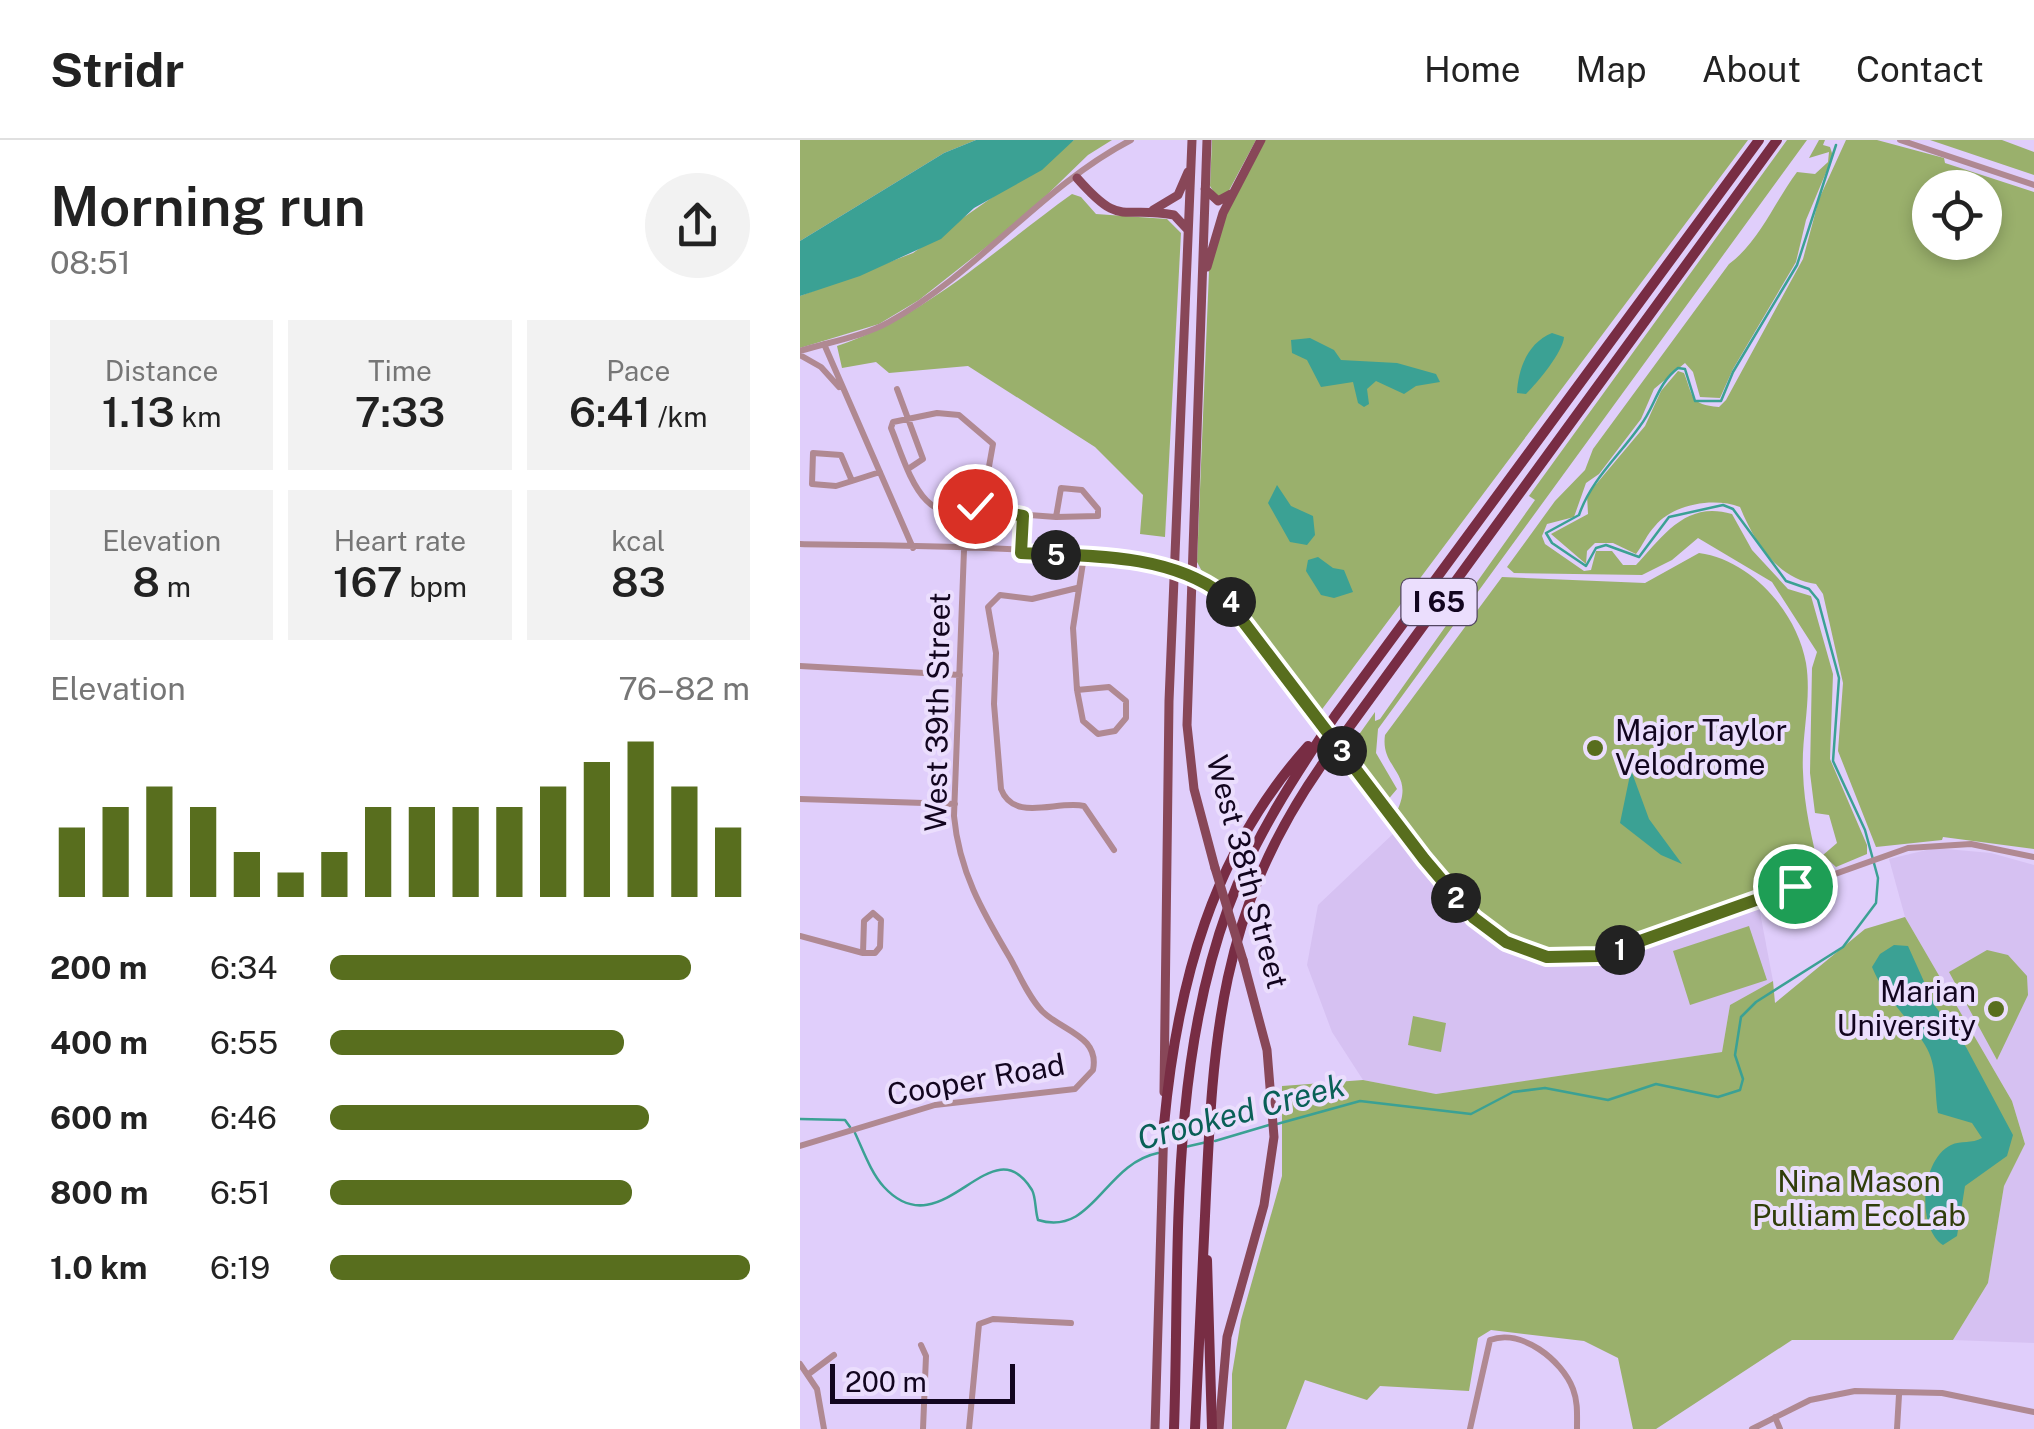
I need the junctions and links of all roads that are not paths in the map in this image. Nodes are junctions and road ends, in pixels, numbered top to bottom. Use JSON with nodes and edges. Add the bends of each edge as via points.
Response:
{"nodes":[{"id":1,"x":1131,"y":140,"type":"edge"},
{"id":2,"x":1192,"y":140,"type":"edge"},
{"id":3,"x":1207,"y":140,"type":"edge"},
{"id":4,"x":1261,"y":140,"type":"edge"},
{"id":5,"x":1759,"y":140,"type":"edge"},
{"id":6,"x":1777,"y":140,"type":"edge"},
{"id":7,"x":1900,"y":140,"type":"edge"},
{"id":8,"x":1191,"y":160,"type":"junction"},
{"id":9,"x":1077,"y":178,"type":"junction"},
{"id":10,"x":2034,"y":185,"type":"edge"},
{"id":11,"x":1205,"y":189,"type":"junction"},
{"id":12,"x":1233,"y":192,"type":"junction"},
{"id":13,"x":1128,"y":215,"type":"junction"},
{"id":14,"x":1189,"y":232,"type":"junction"},
{"id":15,"x":1202,"y":304,"type":"junction"},
{"id":16,"x":824,"y":344,"type":"junction"},
{"id":17,"x":800,"y":353,"type":"edge"},
{"id":18,"x":897,"y":389,"type":"dead end"},
{"id":19,"x":849,"y":400,"type":"junction"},
{"id":20,"x":906,"y":416,"type":"junction"},
{"id":21,"x":908,"y":469,"type":"junction"},
{"id":22,"x":879,"y":471,"type":"junction"},
{"id":23,"x":854,"y":481,"type":"junction"},
{"id":24,"x":983,"y":500,"type":"junction"},
{"id":25,"x":1023,"y":516,"type":"junction"},
{"id":26,"x":1056,"y":517,"type":"junction"},
{"id":27,"x":800,"y":544,"type":"edge"},
{"id":28,"x":913,"y":548,"type":"junction"},
{"id":29,"x":964,"y":550,"type":"junction"},
{"id":30,"x":1021,"y":553,"type":"junction"},
{"id":31,"x":1084,"y":556,"type":"junction"},
{"id":32,"x":1182,"y":574,"type":"junction"},
{"id":33,"x":1077,"y":588,"type":"junction"},
{"id":34,"x":802,"y":668,"type":"edge"},
{"id":35,"x":960,"y":675,"type":"junction"},
{"id":36,"x":1076,"y":690,"type":"junction"},
{"id":37,"x":1336,"y":716,"type":"junction"},
{"id":38,"x":800,"y":800,"type":"edge"},
{"id":39,"x":955,"y":804,"type":"junction"},
{"id":40,"x":1114,"y":850,"type":"dead end"},
{"id":41,"x":2034,"y":857,"type":"edge"},
{"id":42,"x":800,"y":936,"type":"edge"},
{"id":43,"x":863,"y":953,"type":"junction"},
{"id":44,"x":1094,"y":1068,"type":"joint"},
{"id":45,"x":1164,"y":1125,"type":"junction"},
{"id":46,"x":800,"y":1146,"type":"edge"},
{"id":47,"x":1205,"y":1219,"type":"junction"},
{"id":48,"x":1071,"y":1323,"type":"dead end"},
{"id":49,"x":920,"y":1346,"type":"dead end"},
{"id":50,"x":834,"y":1354,"type":"dead end"},
{"id":51,"x":800,"y":1364,"type":"edge"},
{"id":52,"x":810,"y":1373,"type":"junction"},
{"id":53,"x":1899,"y":1395,"type":"junction"},
{"id":54,"x":2034,"y":1412,"type":"edge"},
{"id":55,"x":1775,"y":1417,"type":"junction"},
{"id":56,"x":824,"y":1429,"type":"edge"},
{"id":57,"x":923,"y":1429,"type":"edge"},
{"id":58,"x":969,"y":1429,"type":"edge"},
{"id":59,"x":1155,"y":1429,"type":"edge"},
{"id":60,"x":1174,"y":1429,"type":"edge"},
{"id":61,"x":1196,"y":1429,"type":"edge"},
{"id":62,"x":1215,"y":1429,"type":"edge"},
{"id":63,"x":1470,"y":1429,"type":"edge"},
{"id":64,"x":1577,"y":1429,"type":"edge"},
{"id":65,"x":1752,"y":1429,"type":"edge"},
{"id":66,"x":1780,"y":1429,"type":"edge"},
{"id":67,"x":1897,"y":1429,"type":"edge"}],
"edges":[{"from":1,"to":9,"type":"street"},
{"from":2,"to":8,"type":"main road","name":"West 38th Street"},
{"from":3,"to":11,"type":"main road","name":"West 38th Street"},
{"from":4,"to":12,"type":"main road"},
{"from":5,"to":37,"type":"highway","number":"I 65"},
{"from":6,"to":47,"type":"highway","number":"I 65","via":[[1294,809],[1260,872],[1216,1022]]},
{"from":7,"to":10,"type":"street"},
{"from":8,"to":13,"type":"main road","via":[[1173,200]]},
{"from":8,"to":14,"type":"main road","name":"West 38th Street"},
{"from":9,"to":13,"type":"main road","via":[[1102,206]]},
{"from":9,"to":16,"type":"street","via":[[929,298],[886,324]]},
{"from":11,"to":12,"type":"main road","via":[[1218,202]]},
{"from":11,"to":15,"type":"main road","name":"West 38th Street"},
{"from":12,"to":15,"type":"main road","via":[[1212,242]]},
{"from":13,"to":14,"type":"main road","via":[[1174,215]]},
{"from":14,"to":32,"type":"main road","name":"West 38th Street"},
{"from":15,"to":32,"type":"main road","name":"West 38th Street"},
{"from":16,"to":17,"type":"street"},
{"from":16,"to":19,"type":"street"},
{"from":17,"to":19,"type":"street","via":[[821,366]]},
{"from":18,"to":20,"type":"street"},
{"from":19,"to":22,"type":"street"},
{"from":20,"to":21,"type":"street","via":[[923,459]]},
{"from":20,"to":21,"type":"street","via":[[891,426]]},
{"from":20,"to":24,"type":"street","via":[[956,414],[991,441]]},
{"from":21,"to":24,"type":"street","via":[[922,497],[937,509],[958,512]]},
{"from":22,"to":23,"type":"street"},
{"from":22,"to":28,"type":"street"},
{"from":23,"to":23,"type":"street","via":[[812,484],[811,456],[841,455]]},
{"from":24,"to":25,"type":"street"},
{"from":25,"to":26,"type":"street"},
{"from":25,"to":30,"type":"street"},
{"from":26,"to":26,"type":"street","via":[[1094,518],[1099,511],[1080,489],[1061,488]]},
{"from":27,"to":28,"type":"street"},
{"from":28,"to":29,"type":"street"},
{"from":29,"to":30,"type":"street"},
{"from":29,"to":35,"type":"street","name":"West 39th Street"},
{"from":30,"to":31,"type":"street"},
{"from":31,"to":32,"type":"street"},
{"from":31,"to":33,"type":"street"},
{"from":32,"to":41,"type":"street","bridge":true,"via":[[1234,605],[1474,918],[1539,956],[1610,954],[1892,852],[1960,843]]},
{"from":32,"to":45,"type":"main road","name":"West 38th Street","via":[[1165,868]]},
{"from":32,"to":62,"type":"main road","name":"West 38th Street","bridge":true,"via":[[1188,749],[1265,1037],[1273,1095],[1264,1205],[1229,1324]]},
{"from":33,"to":36,"type":"street"},
{"from":33,"to":40,"type":"street","via":[[1034,598],[1003,595],[988,606],[1001,789],[1019,808],[1084,806]]},
{"from":34,"to":35,"type":"street"},
{"from":35,"to":39,"type":"street","name":"West 39th Street"},
{"from":36,"to":36,"type":"street","via":[[1079,713],[1092,732],[1109,734],[1124,724],[1127,707],[1119,692]]},
{"from":37,"to":45,"type":"highway","via":[[1258,811],[1210,902],[1180,1001]]},
{"from":37,"to":60,"type":"highway","number":"I 65","via":[[1267,822],[1228,907],[1198,1013],[1186,1118]]},
{"from":38,"to":39,"type":"street"},
{"from":39,"to":44,"type":"street","name":"West 39th Street","via":[[959,858],[976,901],[1038,1006],[1086,1041]]},
{"from":42,"to":43,"type":"street"},
{"from":43,"to":43,"type":"street","via":[[865,916],[874,913],[881,920],[880,947]]},
{"from":44,"to":46,"type":"street","name":"Cooper Road","via":[[1084,1084],[1068,1090],[960,1101]]},
{"from":45,"to":59,"type":"main road","name":"West 38th Street"},
{"from":47,"to":61,"type":"highway","number":"I 65"},
{"from":47,"to":62,"type":"highway"},
{"from":48,"to":58,"type":"street","via":[[979,1324]]},
{"from":49,"to":57,"type":"street","via":[[926,1356]]},
{"from":50,"to":52,"type":"street"},
{"from":51,"to":52,"type":"street"},
{"from":52,"to":56,"type":"street"},
{"from":53,"to":54,"type":"street","via":[[1942,1393]]},
{"from":53,"to":55,"type":"street","via":[[1835,1393]]},
{"from":53,"to":67,"type":"street"},
{"from":55,"to":65,"type":"street"},
{"from":55,"to":66,"type":"street"},
{"from":63,"to":64,"type":"street","via":[[1490,1340],[1524,1343],[1558,1364],[1573,1389]]}]}
